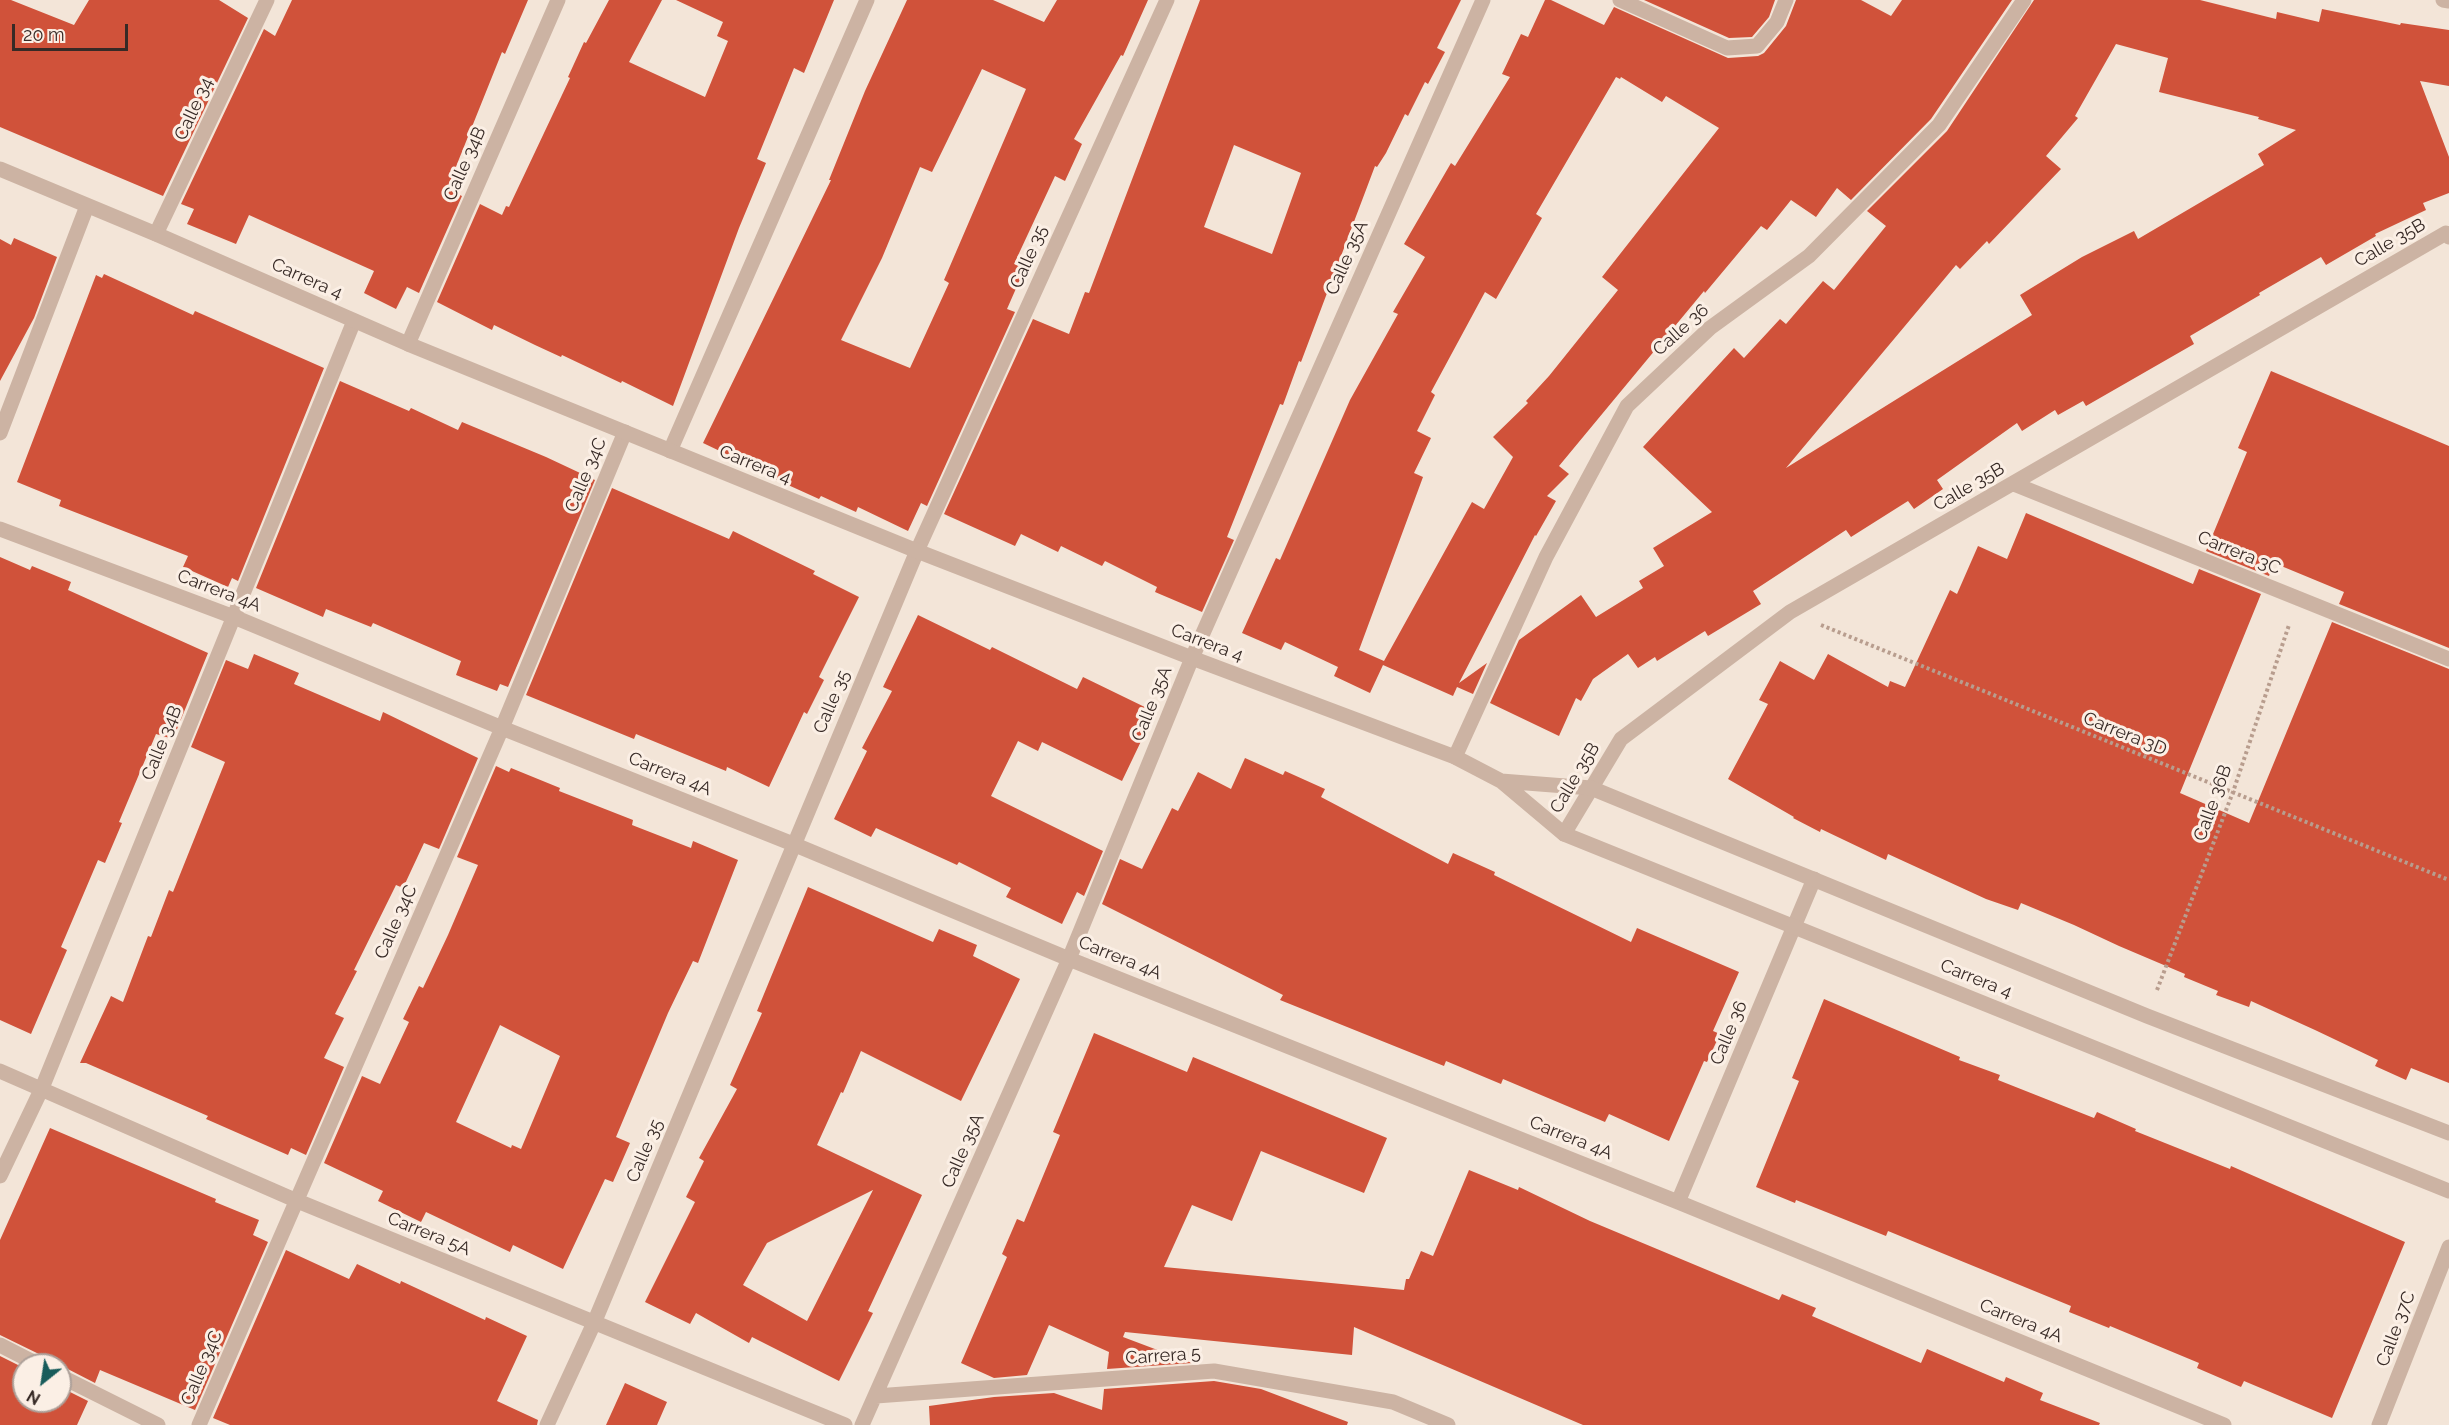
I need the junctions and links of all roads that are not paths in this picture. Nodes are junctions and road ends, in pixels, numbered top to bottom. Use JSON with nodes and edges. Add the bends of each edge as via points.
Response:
{"nodes":[{"id":1,"x":267,"y":0,"type":"edge"},
{"id":2,"x":558,"y":0,"type":"edge"},
{"id":3,"x":867,"y":0,"type":"edge"},
{"id":4,"x":1167,"y":0,"type":"edge"},
{"id":5,"x":1483,"y":0,"type":"edge"},
{"id":6,"x":1620,"y":0,"type":"edge"},
{"id":7,"x":1786,"y":0,"type":"edge"},
{"id":8,"x":2024,"y":0,"type":"edge"},
{"id":9,"x":2443,"y":0,"type":"edge"},
{"id":10,"x":2449,"y":1,"type":"edge"},
{"id":11,"x":0,"y":169,"type":"edge"},
{"id":12,"x":87,"y":206,"type":"junction"},
{"id":13,"x":156,"y":234,"type":"junction"},
{"id":14,"x":2447,"y":235,"type":"edge"},
{"id":15,"x":354,"y":321,"type":"junction"},
{"id":16,"x":408,"y":344,"type":"junction"},
{"id":17,"x":624,"y":432,"type":"junction"},
{"id":18,"x":0,"y":433,"type":"edge"},
{"id":19,"x":670,"y":452,"type":"junction"},
{"id":20,"x":2014,"y":484,"type":"junction"},
{"id":21,"x":0,"y":529,"type":"edge"},
{"id":22,"x":917,"y":551,"type":"junction"},
{"id":23,"x":234,"y":617,"type":"junction"},
{"id":24,"x":1192,"y":658,"type":"junction"},
{"id":25,"x":2449,"y":659,"type":"edge"},
{"id":26,"x":502,"y":729,"type":"junction"},
{"id":27,"x":1455,"y":757,"type":"junction"},
{"id":28,"x":1502,"y":781,"type":"junction"},
{"id":29,"x":1591,"y":788,"type":"junction"},
{"id":30,"x":1564,"y":834,"type":"junction"},
{"id":31,"x":793,"y":844,"type":"junction"},
{"id":32,"x":1815,"y":879,"type":"junction"},
{"id":33,"x":1795,"y":927,"type":"junction"},
{"id":34,"x":1069,"y":959,"type":"junction"},
{"id":35,"x":0,"y":1071,"type":"edge"},
{"id":36,"x":42,"y":1088,"type":"junction"},
{"id":37,"x":2449,"y":1133,"type":"edge"},
{"id":38,"x":0,"y":1176,"type":"edge"},
{"id":39,"x":2449,"y":1191,"type":"edge"},
{"id":40,"x":295,"y":1200,"type":"junction"},
{"id":41,"x":1678,"y":1202,"type":"junction"},
{"id":42,"x":2449,"y":1247,"type":"edge"},
{"id":43,"x":594,"y":1323,"type":"junction"},
{"id":44,"x":0,"y":1345,"type":"edge"},
{"id":45,"x":16,"y":1353,"type":"edge"},
{"id":46,"x":72,"y":1382,"type":"edge"},
{"id":47,"x":876,"y":1396,"type":"junction"},
{"id":48,"x":158,"y":1425,"type":"edge"},
{"id":49,"x":199,"y":1425,"type":"edge"},
{"id":50,"x":547,"y":1425,"type":"edge"},
{"id":51,"x":846,"y":1425,"type":"edge"},
{"id":52,"x":862,"y":1425,"type":"edge"},
{"id":53,"x":1448,"y":1425,"type":"edge"},
{"id":54,"x":2224,"y":1425,"type":"edge"},
{"id":55,"x":2379,"y":1425,"type":"edge"}],
"edges":[{"from":1,"to":13,"type":"street","name":"Calle 34"},
{"from":2,"to":16,"type":"street","name":"Calle 34B"},
{"from":3,"to":19,"type":"street"},
{"from":4,"to":22,"type":"street","name":"Calle 35"},
{"from":5,"to":24,"type":"street","name":"Calle 35A"},
{"from":6,"to":7,"type":"street","via":[[1727,48],[1757,46],[1777,22]]},
{"from":8,"to":27,"type":"street","name":"Calle 36","via":[[1939,125],[1809,256],[1710,328],[1627,406],[1546,557]]},
{"from":9,"to":10,"type":"street"},
{"from":11,"to":12,"type":"street","name":"Carrera 4"},
{"from":12,"to":13,"type":"street","name":"Carrera 4"},
{"from":12,"to":18,"type":"street"},
{"from":13,"to":15,"type":"street","name":"Carrera 4"},
{"from":14,"to":20,"type":"street","name":"Calle 35B"},
{"from":15,"to":16,"type":"street","name":"Carrera 4"},
{"from":15,"to":23,"type":"street","name":"Calle 34B"},
{"from":16,"to":17,"type":"street","name":"Carrera 4"},
{"from":17,"to":19,"type":"street","name":"Carrera 4"},
{"from":17,"to":26,"type":"street","name":"Calle 34C"},
{"from":19,"to":22,"type":"street","name":"Carrera 4"},
{"from":20,"to":25,"type":"street","name":"Carrera 3C"},
{"from":20,"to":29,"type":"street","name":"Calle 35B","via":[[1790,612],[1621,739]]},
{"from":21,"to":23,"type":"street","name":"Carrera 4A"},
{"from":22,"to":24,"type":"street","name":"Carrera 4"},
{"from":22,"to":31,"type":"street","name":"Calle 35"},
{"from":23,"to":26,"type":"street","name":"Carrera 4A"},
{"from":23,"to":36,"type":"street","name":"Calle 34B"},
{"from":24,"to":27,"type":"street","name":"Carrera 4"},
{"from":24,"to":34,"type":"street","name":"Calle 35A"},
{"from":26,"to":31,"type":"street","name":"Carrera 4A"},
{"from":26,"to":40,"type":"street","name":"Calle 34C"},
{"from":27,"to":28,"type":"street","name":"Carrera 4"},
{"from":28,"to":29,"type":"street","name":"Carrera 4"},
{"from":28,"to":30,"type":"street","name":"Carrera 4"},
{"from":29,"to":30,"type":"street","name":"Calle 35B"},
{"from":29,"to":32,"type":"street","name":"Carrera 4"},
{"from":30,"to":33,"type":"street","name":"Carrera 4"},
{"from":31,"to":34,"type":"street","name":"Carrera 4A"},
{"from":31,"to":43,"type":"street","name":"Calle 35"},
{"from":32,"to":33,"type":"street","name":"Calle 36"},
{"from":32,"to":37,"type":"street","name":"Carrera 4","via":[[2147,1016]]},
{"from":33,"to":39,"type":"street","name":"Carrera 4"},
{"from":33,"to":41,"type":"street","name":"Calle 36"},
{"from":34,"to":41,"type":"street","name":"Carrera 4A"},
{"from":34,"to":47,"type":"street","name":"Calle 35A"},
{"from":35,"to":36,"type":"street","name":"Carrera 5A"},
{"from":36,"to":38,"type":"street","name":"Calle 34B"},
{"from":36,"to":40,"type":"street","name":"Carrera 5A"},
{"from":40,"to":43,"type":"street","name":"Carrera 5A"},
{"from":40,"to":49,"type":"street","name":"Calle 34C"},
{"from":41,"to":54,"type":"street","name":"Carrera 4A"},
{"from":42,"to":55,"type":"street","name":"Calle 37C"},
{"from":43,"to":50,"type":"street","name":"Calle 35"},
{"from":43,"to":51,"type":"street","name":"Carrera 5A"},
{"from":44,"to":45,"type":"street"},
{"from":46,"to":48,"type":"street"},
{"from":47,"to":52,"type":"street","name":"Calle 35A"},
{"from":47,"to":53,"type":"street","name":"Carrera 5","via":[[1214,1371],[1393,1402]]}]}
